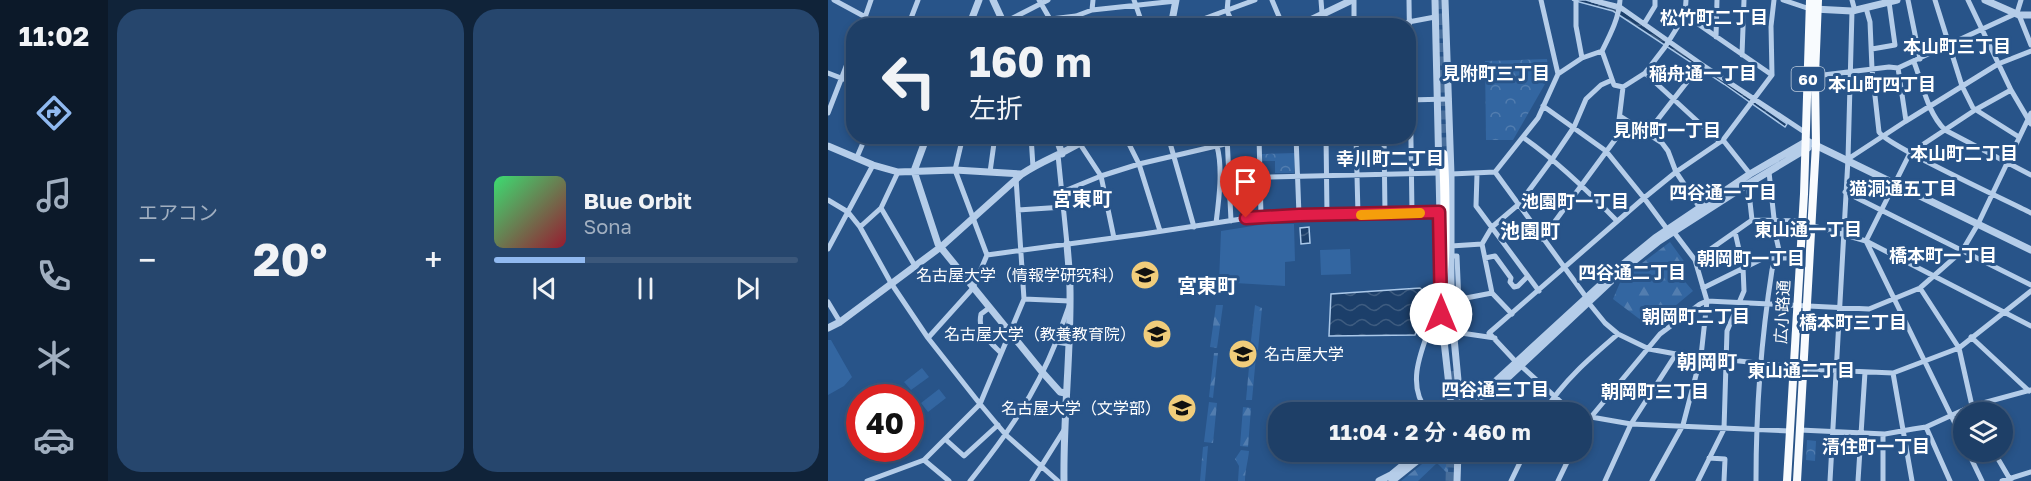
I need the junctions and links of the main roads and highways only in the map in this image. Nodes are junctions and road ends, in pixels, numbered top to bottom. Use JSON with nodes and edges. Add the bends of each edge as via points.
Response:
{"nodes":[{"id":1,"x":1818,"y":0,"type":"edge"},
{"id":2,"x":1812,"y":6,"type":"edge"},
{"id":3,"x":1443,"y":154,"type":"tunnel mouth"},
{"id":4,"x":1806,"y":223,"type":"junction"},
{"id":5,"x":1441,"y":286,"type":"road end"},
{"id":6,"x":1798,"y":368,"type":"junction"},
{"id":7,"x":1787,"y":481,"type":"edge"},
{"id":8,"x":1797,"y":481,"type":"edge"}],
"edges":[{"from":1,"to":2,"type":"main road","name":"広小路通","number":"60"},
{"from":2,"to":4,"type":"main road","name":"広小路通","number":"60"},
{"from":2,"to":4,"type":"main road","name":"広小路通","number":"60","via":[[1816,144]]},
{"from":3,"to":5,"type":"highway","via":[[1446,181]]},
{"from":4,"to":6,"type":"main road","name":"広小路通","number":"60","via":[[1797,306]]},
{"from":4,"to":6,"type":"main road","name":"広小路通","number":"60","via":[[1807,306]]},
{"from":6,"to":7,"type":"main road","name":"広小路通","number":"60"},
{"from":6,"to":8,"type":"main road","name":"広小路通","number":"60"}]}
